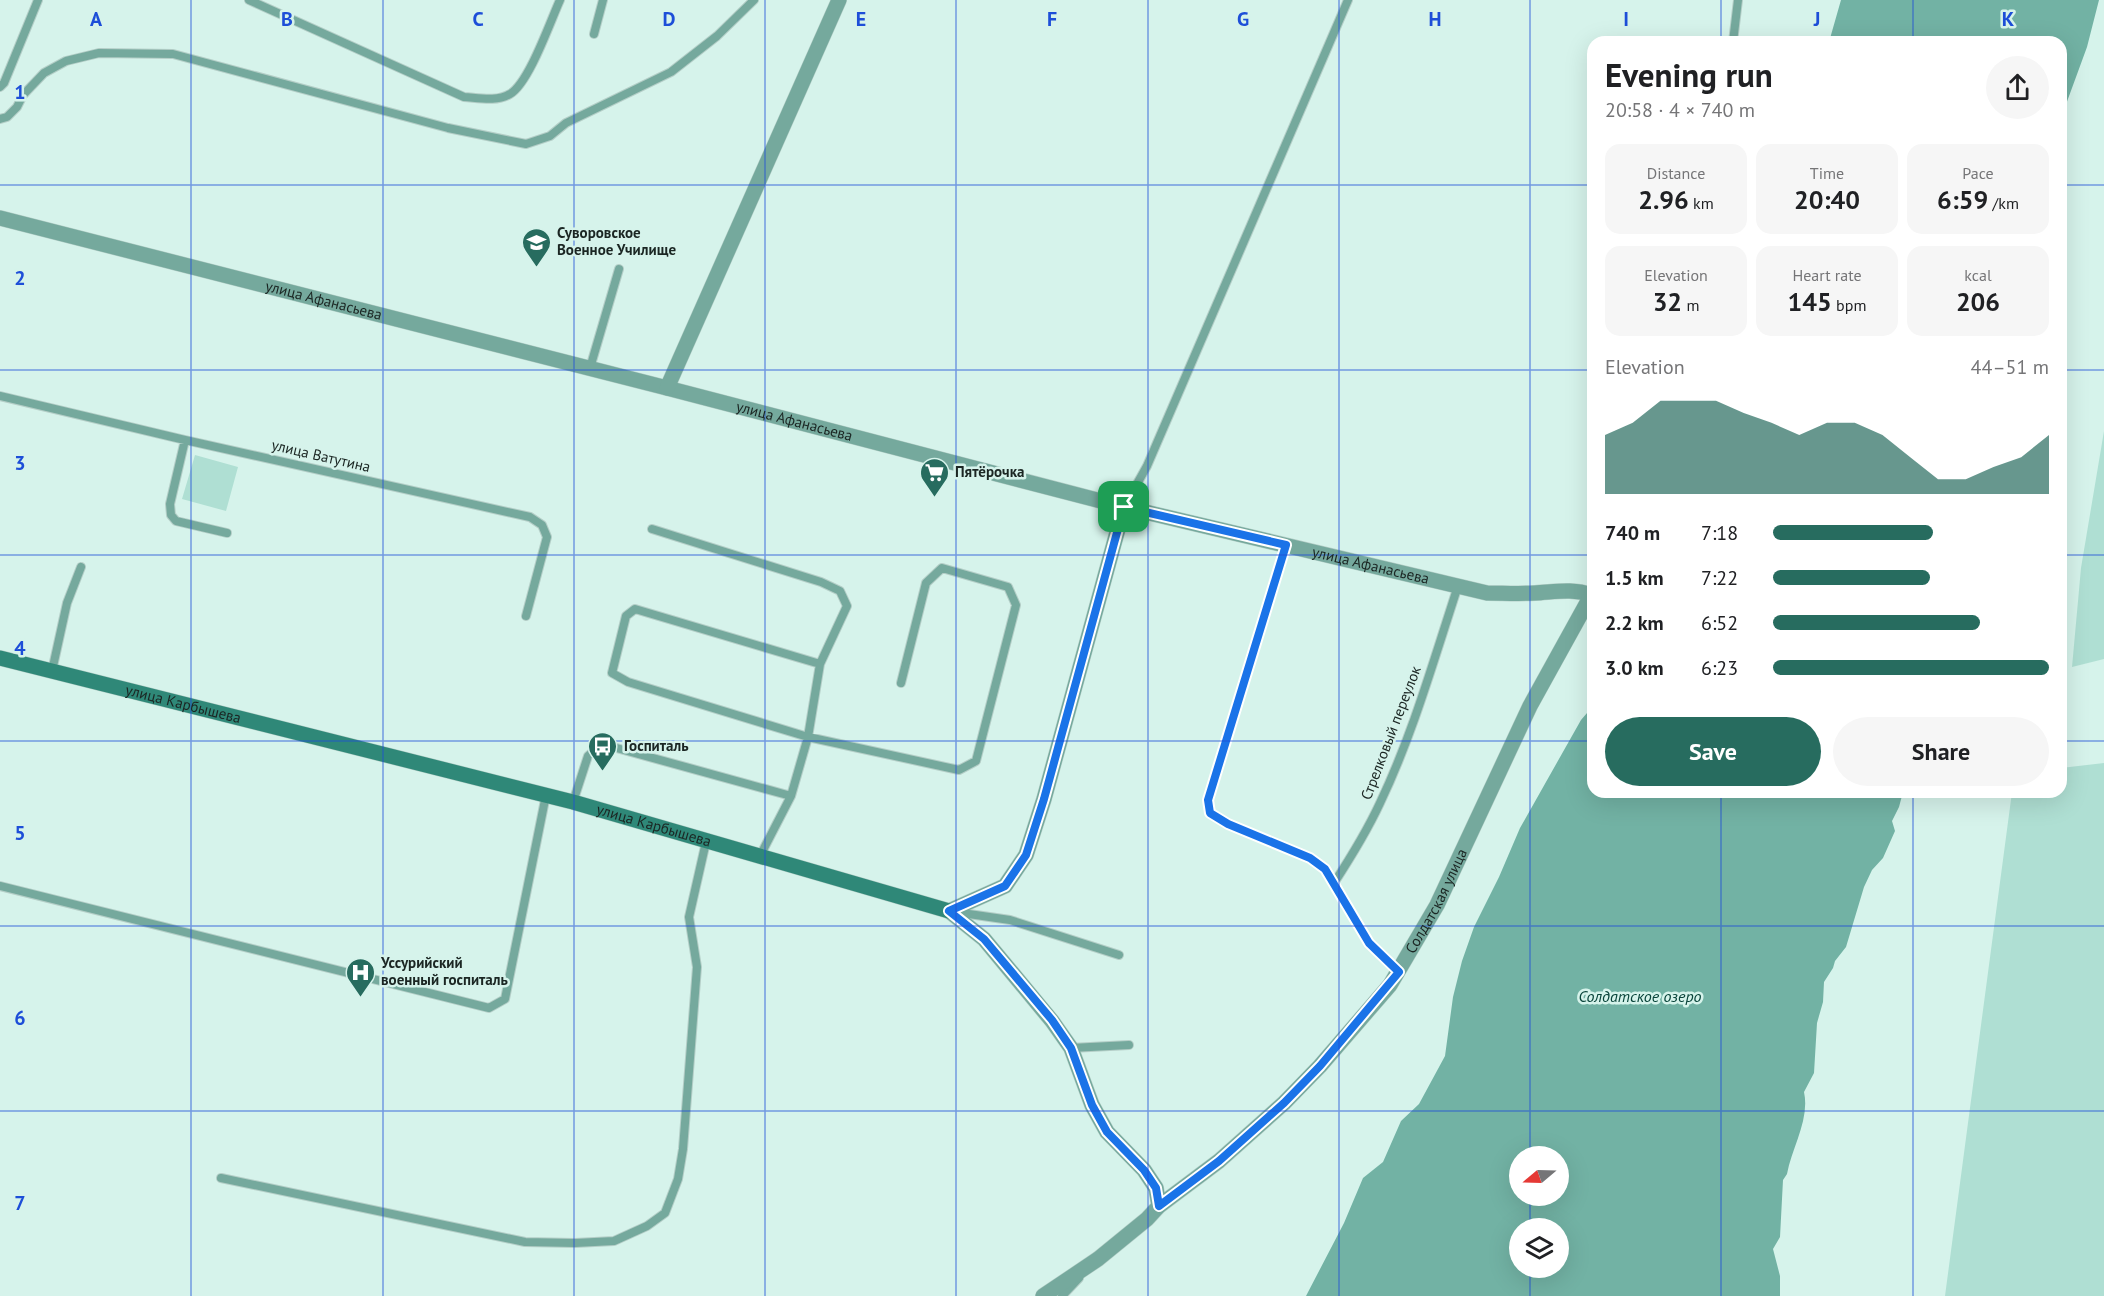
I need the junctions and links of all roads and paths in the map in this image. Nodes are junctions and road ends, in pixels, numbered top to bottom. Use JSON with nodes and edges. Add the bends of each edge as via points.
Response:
{"nodes":[{"id":1,"x":38,"y":0,"type":"edge"},
{"id":2,"x":249,"y":0,"type":"edge"},
{"id":3,"x":560,"y":0,"type":"edge"},
{"id":4,"x":603,"y":0,"type":"edge"},
{"id":5,"x":754,"y":0,"type":"edge"},
{"id":6,"x":839,"y":0,"type":"edge"},
{"id":7,"x":1348,"y":0,"type":"edge"},
{"id":8,"x":1738,"y":0,"type":"edge"},
{"id":9,"x":594,"y":34,"type":"dead end"},
{"id":10,"x":1734,"y":36,"type":"edge"},
{"id":11,"x":0,"y":87,"type":"edge"},
{"id":12,"x":0,"y":119,"type":"edge"},
{"id":13,"x":0,"y":218,"type":"edge"},
{"id":14,"x":619,"y":269,"type":"dead end"},
{"id":15,"x":590,"y":368,"type":"junction"},
{"id":16,"x":667,"y":388,"type":"junction"},
{"id":17,"x":0,"y":396,"type":"edge"},
{"id":18,"x":185,"y":440,"type":"junction"},
{"id":19,"x":1124,"y":507,"type":"junction"},
{"id":20,"x":652,"y":529,"type":"dead end"},
{"id":21,"x":227,"y":533,"type":"dead end"},
{"id":22,"x":1286,"y":545,"type":"junction"},
{"id":23,"x":81,"y":567,"type":"dead end"},
{"id":24,"x":1458,"y":586,"type":"junction"},
{"id":25,"x":1587,"y":592,"type":"edge"},
{"id":26,"x":1587,"y":602,"type":"edge"},
{"id":27,"x":526,"y":616,"type":"dead end"},
{"id":28,"x":0,"y":658,"type":"edge"},
{"id":29,"x":820,"y":664,"type":"junction"},
{"id":30,"x":52,"y":671,"type":"junction"},
{"id":31,"x":900,"y":683,"type":"dead end"},
{"id":32,"x":808,"y":737,"type":"junction"},
{"id":33,"x":546,"y":795,"type":"junction"},
{"id":34,"x":790,"y":796,"type":"junction"},
{"id":35,"x":573,"y":802,"type":"junction"},
{"id":36,"x":706,"y":842,"type":"junction"},
{"id":37,"x":759,"y":856,"type":"junction"},
{"id":38,"x":1334,"y":883,"type":"junction"},
{"id":39,"x":0,"y":886,"type":"edge"},
{"id":40,"x":949,"y":911,"type":"junction"},
{"id":41,"x":1119,"y":955,"type":"dead end"},
{"id":42,"x":1399,"y":972,"type":"junction"},
{"id":43,"x":1129,"y":1046,"type":"dead end"},
{"id":44,"x":1071,"y":1048,"type":"junction"},
{"id":45,"x":221,"y":1178,"type":"dead end"},
{"id":46,"x":1159,"y":1206,"type":"junction"},
{"id":47,"x":1098,"y":1259,"type":"junction"},
{"id":48,"x":1043,"y":1296,"type":"edge"},
{"id":49,"x":1062,"y":1296,"type":"edge"}],
"edges":[{"from":1,"to":11,"type":"lane"},
{"from":2,"to":3,"type":"lane","via":[[464,97],[497,99],[511,94],[527,74]]},
{"from":4,"to":9,"type":"lane"},
{"from":5,"to":12,"type":"lane","via":[[671,72],[566,123],[550,136],[526,144],[448,128],[173,54],[99,53],[66,61],[44,73],[8,117]]},
{"from":6,"to":16,"type":"street"},
{"from":7,"to":19,"type":"lane","via":[[1147,465]]},
{"from":8,"to":10,"type":"lane"},
{"from":13,"to":15,"type":"street","name":"улица Афанасьева"},
{"from":14,"to":15,"type":"lane"},
{"from":15,"to":16,"type":"street","name":"улица Афанасьева"},
{"from":16,"to":19,"type":"street","name":"улица Афанасьева"},
{"from":17,"to":18,"type":"lane","name":"улица Ватутина"},
{"from":18,"to":21,"type":"lane","via":[[170,504],[171,515],[176,521]]},
{"from":18,"to":27,"type":"lane","name":"улица Ватутина","via":[[530,516],[542,525],[547,537]]},
{"from":19,"to":22,"type":"street","name":"улица Афанасьева"},
{"from":19,"to":40,"type":"street","via":[[1026,855],[1005,886]]},
{"from":20,"to":29,"type":"lane","via":[[783,569],[840,591],[847,606]]},
{"from":22,"to":24,"type":"street","name":"улица Афанасьева"},
{"from":22,"to":38,"type":"lane","via":[[1208,800],[1210,813],[1310,858],[1325,869]]},
{"from":23,"to":30,"type":"lane","via":[[67,603]]},
{"from":24,"to":25,"type":"street","name":"улица Афанасьева","via":[[1486,593]]},
{"from":24,"to":38,"type":"lane","name":"Стрелковый переулок","via":[[1412,724],[1381,801]]},
{"from":26,"to":42,"type":"street","name":"Солдатская улица","via":[[1530,706],[1437,905]]},
{"from":28,"to":30,"type":"street","name":"улица Карбышева"},
{"from":29,"to":32,"type":"lane"},
{"from":29,"to":32,"type":"lane","via":[[635,609],[626,616],[612,673],[628,682]]},
{"from":30,"to":33,"type":"street","name":"улица Карбышева"},
{"from":31,"to":32,"type":"lane","via":[[926,583],[942,568],[1008,587],[1016,604],[976,761],[958,770]]},
{"from":32,"to":34,"type":"lane"},
{"from":33,"to":35,"type":"street","name":"улица Карбышева"},
{"from":33,"to":39,"type":"lane","via":[[505,999],[489,1008]]},
{"from":34,"to":35,"type":"lane","via":[[602,744],[588,756]]},
{"from":34,"to":37,"type":"lane"},
{"from":35,"to":36,"type":"street","name":"улица Карбышева"},
{"from":36,"to":37,"type":"street","name":"улица Карбышева"},
{"from":36,"to":45,"type":"lane","via":[[689,917],[697,968],[683,1149],[678,1179],[665,1213],[647,1226],[614,1241],[525,1242]]},
{"from":37,"to":40,"type":"street","name":"улица Карбышева"},
{"from":38,"to":42,"type":"lane","via":[[1369,943]]},
{"from":40,"to":41,"type":"lane","via":[[1010,920]]},
{"from":40,"to":44,"type":"street","name":"улица Карбышева","via":[[984,939]]},
{"from":42,"to":46,"type":"street","name":"Солдатская улица","via":[[1284,1103],[1219,1161]]},
{"from":43,"to":44,"type":"lane"},
{"from":44,"to":46,"type":"street","name":"улица Карбышева","via":[[1092,1105],[1107,1132],[1144,1170],[1156,1188]]},
{"from":46,"to":47,"type":"street","name":"Солдатская улица"},
{"from":47,"to":48,"type":"street","name":"Солдатская улица"},
{"from":47,"to":49,"type":"lane"}]}
